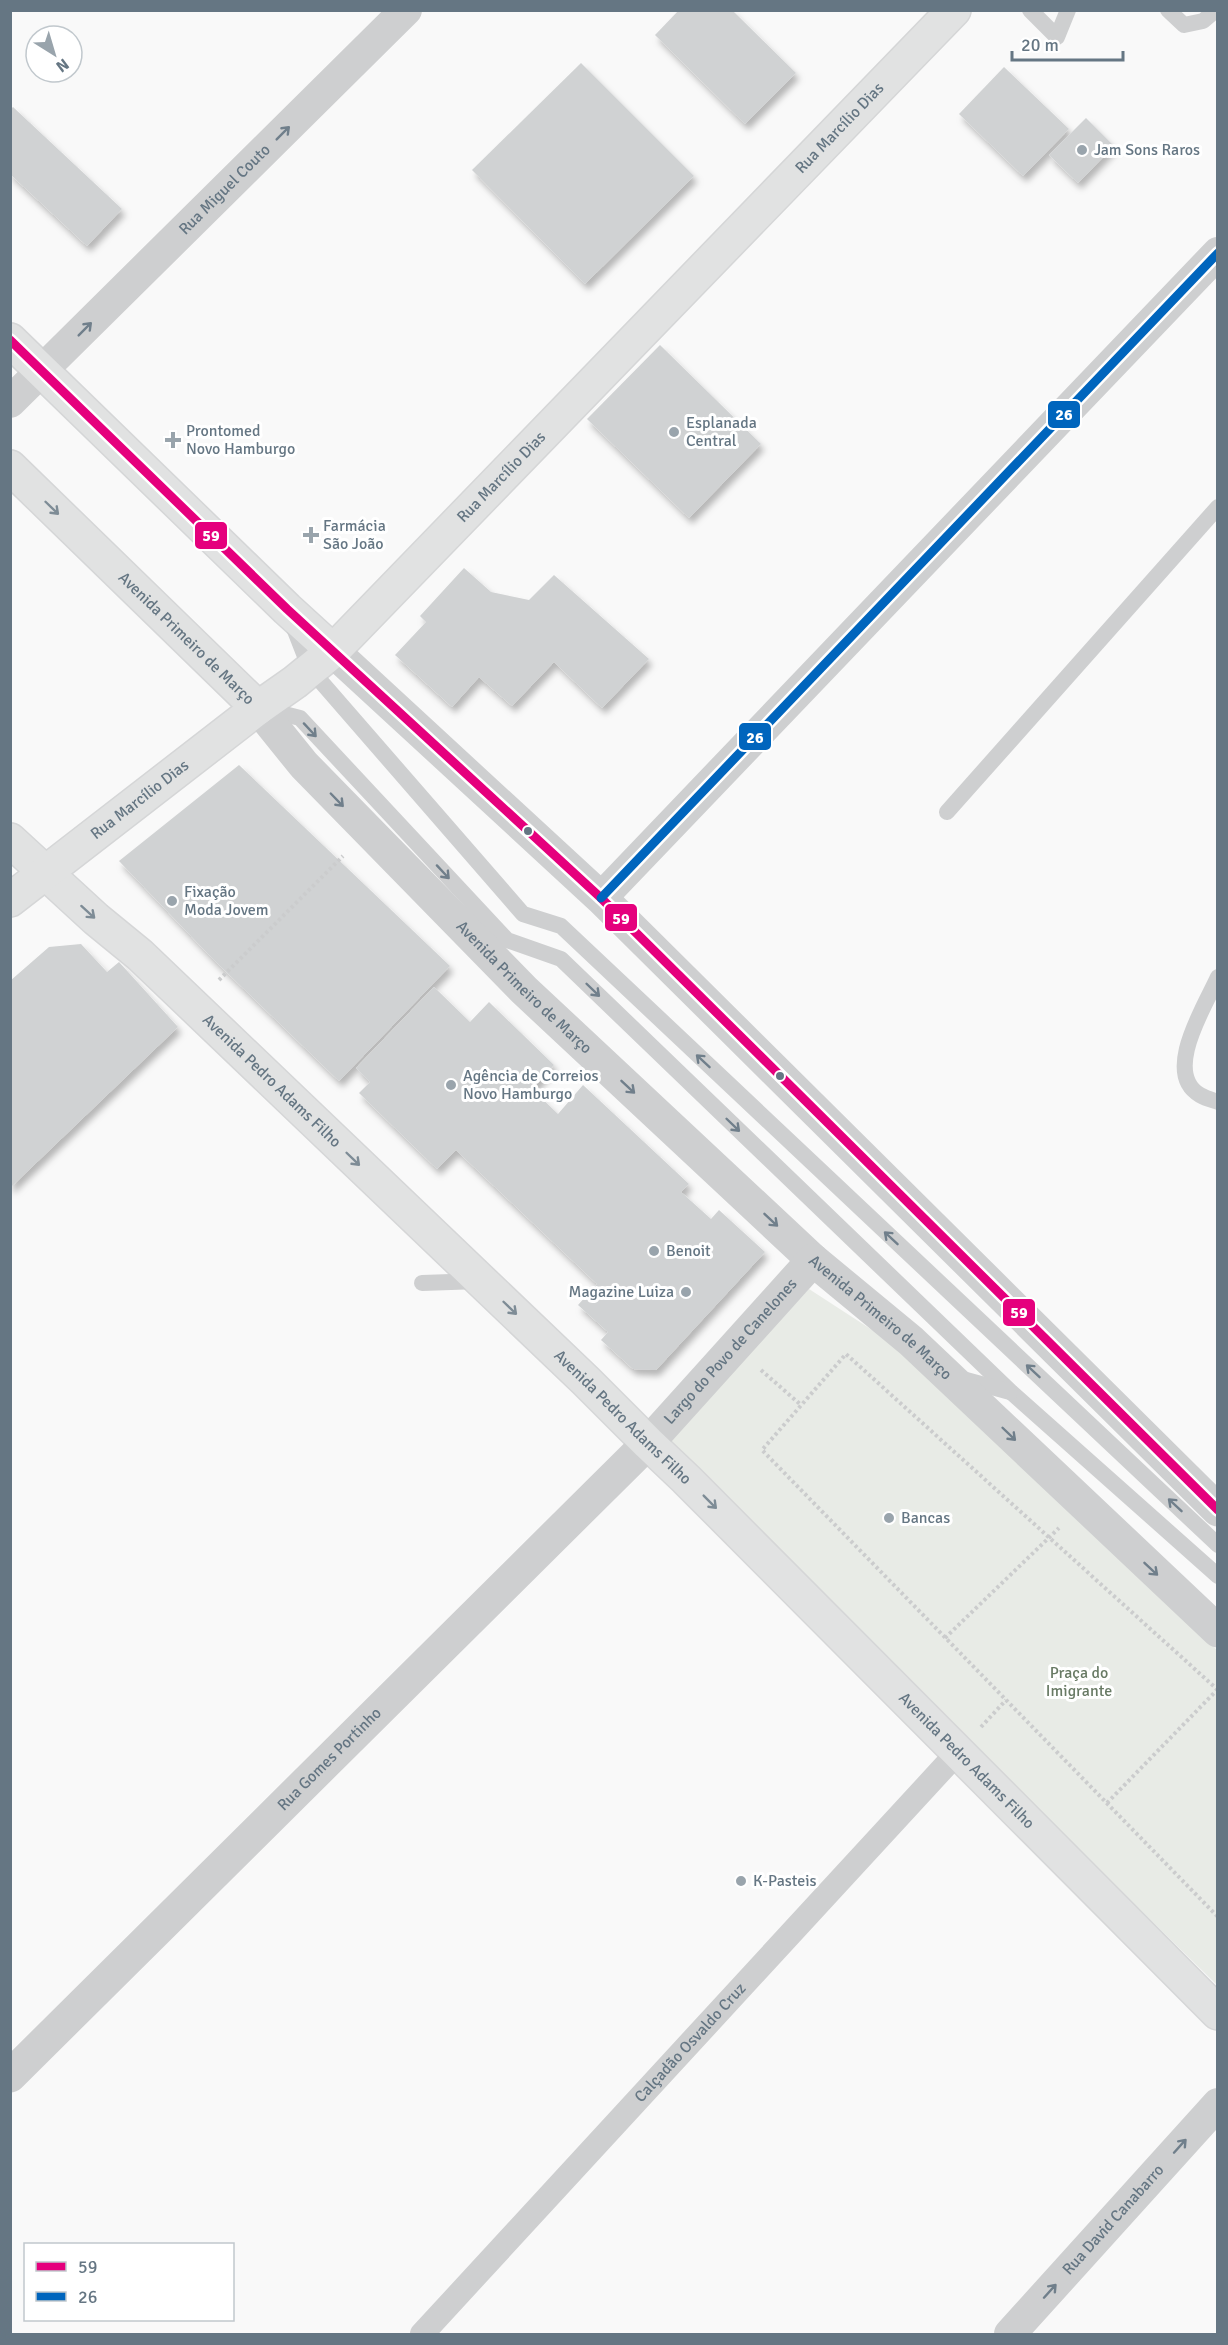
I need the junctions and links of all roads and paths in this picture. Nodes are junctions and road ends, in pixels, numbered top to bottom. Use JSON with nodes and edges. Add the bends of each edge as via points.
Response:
{"nodes":[{"id":1,"x":406,"y":10,"type":"edge"},
{"id":2,"x":954,"y":10,"type":"edge"},
{"id":3,"x":1030,"y":10,"type":"edge"},
{"id":4,"x":1068,"y":10,"type":"edge"},
{"id":5,"x":1168,"y":10,"type":"edge"},
{"id":6,"x":1216,"y":10,"type":"edge"},
{"id":7,"x":1218,"y":253,"type":"edge"},
{"id":8,"x":10,"y":340,"type":"edge"},
{"id":9,"x":43,"y":370,"type":"junction"},
{"id":10,"x":10,"y":402,"type":"edge"},
{"id":11,"x":10,"y":467,"type":"edge"},
{"id":12,"x":1218,"y":507,"type":"edge"},
{"id":13,"x":321,"y":660,"type":"junction"},
{"id":14,"x":258,"y":708,"type":"junction"},
{"id":15,"x":947,"y":812,"type":"dead end"},
{"id":16,"x":369,"y":832,"type":"junction"},
{"id":17,"x":10,"y":840,"type":"edge"},
{"id":18,"x":45,"y":872,"type":"junction"},
{"id":19,"x":601,"y":898,"type":"junction"},
{"id":20,"x":10,"y":900,"type":"edge"},
{"id":21,"x":1218,"y":977,"type":"edge"},
{"id":22,"x":193,"y":1006,"type":"junction"},
{"id":23,"x":1218,"y":1102,"type":"edge"},
{"id":24,"x":813,"y":1260,"type":"junction"},
{"id":25,"x":481,"y":1281,"type":"junction"},
{"id":26,"x":422,"y":1283,"type":"dead end"},
{"id":27,"x":735,"y":1347,"type":"junction"},
{"id":28,"x":947,"y":1375,"type":"junction"},
{"id":29,"x":1011,"y":1392,"type":"junction"},
{"id":30,"x":801,"y":1405,"type":"junction"},
{"id":31,"x":648,"y":1443,"type":"junction"},
{"id":32,"x":1082,"y":1504,"type":"junction"},
{"id":33,"x":1218,"y":1510,"type":"edge"},
{"id":34,"x":1050,"y":1538,"type":"junction"},
{"id":35,"x":1218,"y":1545,"type":"edge"},
{"id":36,"x":1218,"y":1576,"type":"edge"},
{"id":37,"x":1218,"y":1631,"type":"edge"},
{"id":38,"x":945,"y":1638,"type":"junction"},
{"id":39,"x":1217,"y":1690,"type":"edge"},
{"id":40,"x":958,"y":1752,"type":"junction"},
{"id":41,"x":1107,"y":1803,"type":"junction"},
{"id":42,"x":1218,"y":1917,"type":"edge"},
{"id":43,"x":1218,"y":2013,"type":"edge"},
{"id":44,"x":10,"y":2076,"type":"edge"},
{"id":45,"x":1218,"y":2104,"type":"edge"},
{"id":46,"x":422,"y":2334,"type":"edge"},
{"id":47,"x":1011,"y":2334,"type":"edge"}],
"edges":[{"from":9,"to":1,"type":"street","name":"Rua Miguel Couto","one_way":true},
{"from":2,"to":13,"type":"main road","name":"Rua Marcílio Dias"},
{"from":3,"to":4,"type":"lane","via":[[1057,36]]},
{"from":5,"to":6,"type":"lane","via":[[1184,25],[1203,21]]},
{"from":7,"to":19,"type":"street"},
{"from":8,"to":9,"type":"main road"},
{"from":9,"to":10,"type":"street","name":"Rua Miguel Couto"},
{"from":9,"to":13,"type":"main road","via":[[287,609]]},
{"from":11,"to":14,"type":"main road","name":"Avenida Primeiro de Março","one_way":true},
{"from":12,"to":15,"type":"lane"},
{"from":13,"to":14,"type":"main road","name":"Rua Marcílio Dias"},
{"from":13,"to":19,"type":"street"},
{"from":35,"to":13,"type":"lane","one_way":true,"via":[[561,927],[523,914]]},
{"from":14,"to":16,"type":"street","name":"Avenida Primeiro de Março","one_way":true,"via":[[304,765]]},
{"from":14,"to":18,"type":"main road","name":"Rua Marcílio Dias"},
{"from":14,"to":29,"type":"lane","one_way":true,"via":[[300,718],[507,940],[561,959]]},
{"from":16,"to":22,"type":"path"},
{"from":16,"to":24,"type":"street","name":"Avenida Primeiro de Março","one_way":true,"via":[[524,990]]},
{"from":17,"to":18,"type":"main road","name":"Avenida Pedro Adams Filho"},
{"from":18,"to":20,"type":"main road","name":"Rua Marcílio Dias"},
{"from":18,"to":22,"type":"main road","name":"Avenida Pedro Adams Filho","one_way":true},
{"from":19,"to":33,"type":"street"},
{"from":21,"to":23,"type":"lane","via":[[1189,1040],[1184,1064],[1186,1080],[1199,1095]]},
{"from":22,"to":25,"type":"main road","name":"Avenida Pedro Adams Filho","one_way":true},
{"from":24,"to":27,"type":"street","name":"Largo do Povo de Canelones"},
{"from":24,"to":28,"type":"street","name":"Avenida Primeiro de Março"},
{"from":25,"to":26,"type":"lane"},
{"from":25,"to":31,"type":"main road","name":"Avenida Pedro Adams Filho","one_way":true},
{"from":27,"to":30,"type":"path"},
{"from":27,"to":31,"type":"street","name":"Largo do Povo de Canelones"},
{"from":28,"to":29,"type":"lane"},
{"from":28,"to":32,"type":"street","name":"Avenida Primeiro de Março","one_way":true},
{"from":29,"to":36,"type":"lane"},
{"from":30,"to":34,"type":"path","via":[[846,1353]]},
{"from":30,"to":38,"type":"path","via":[[762,1450]]},
{"from":31,"to":40,"type":"main road","name":"Avenida Pedro Adams Filho","one_way":true},
{"from":31,"to":44,"type":"street","name":"Rua Gomes Portinho"},
{"from":32,"to":34,"type":"path"},
{"from":32,"to":37,"type":"street","name":"Avenida Primeiro de Março","one_way":true},
{"from":34,"to":38,"type":"path"},
{"from":34,"to":39,"type":"path"},
{"from":38,"to":41,"type":"path"},
{"from":39,"to":41,"type":"path"},
{"from":40,"to":43,"type":"main road","name":"Avenida Pedro Adams Filho"},
{"from":40,"to":46,"type":"street","name":"Calçadão Osvaldo Cruz"},
{"from":41,"to":42,"type":"path"},
{"from":47,"to":45,"type":"street","name":"Rua David Canabarro","one_way":true}]}
